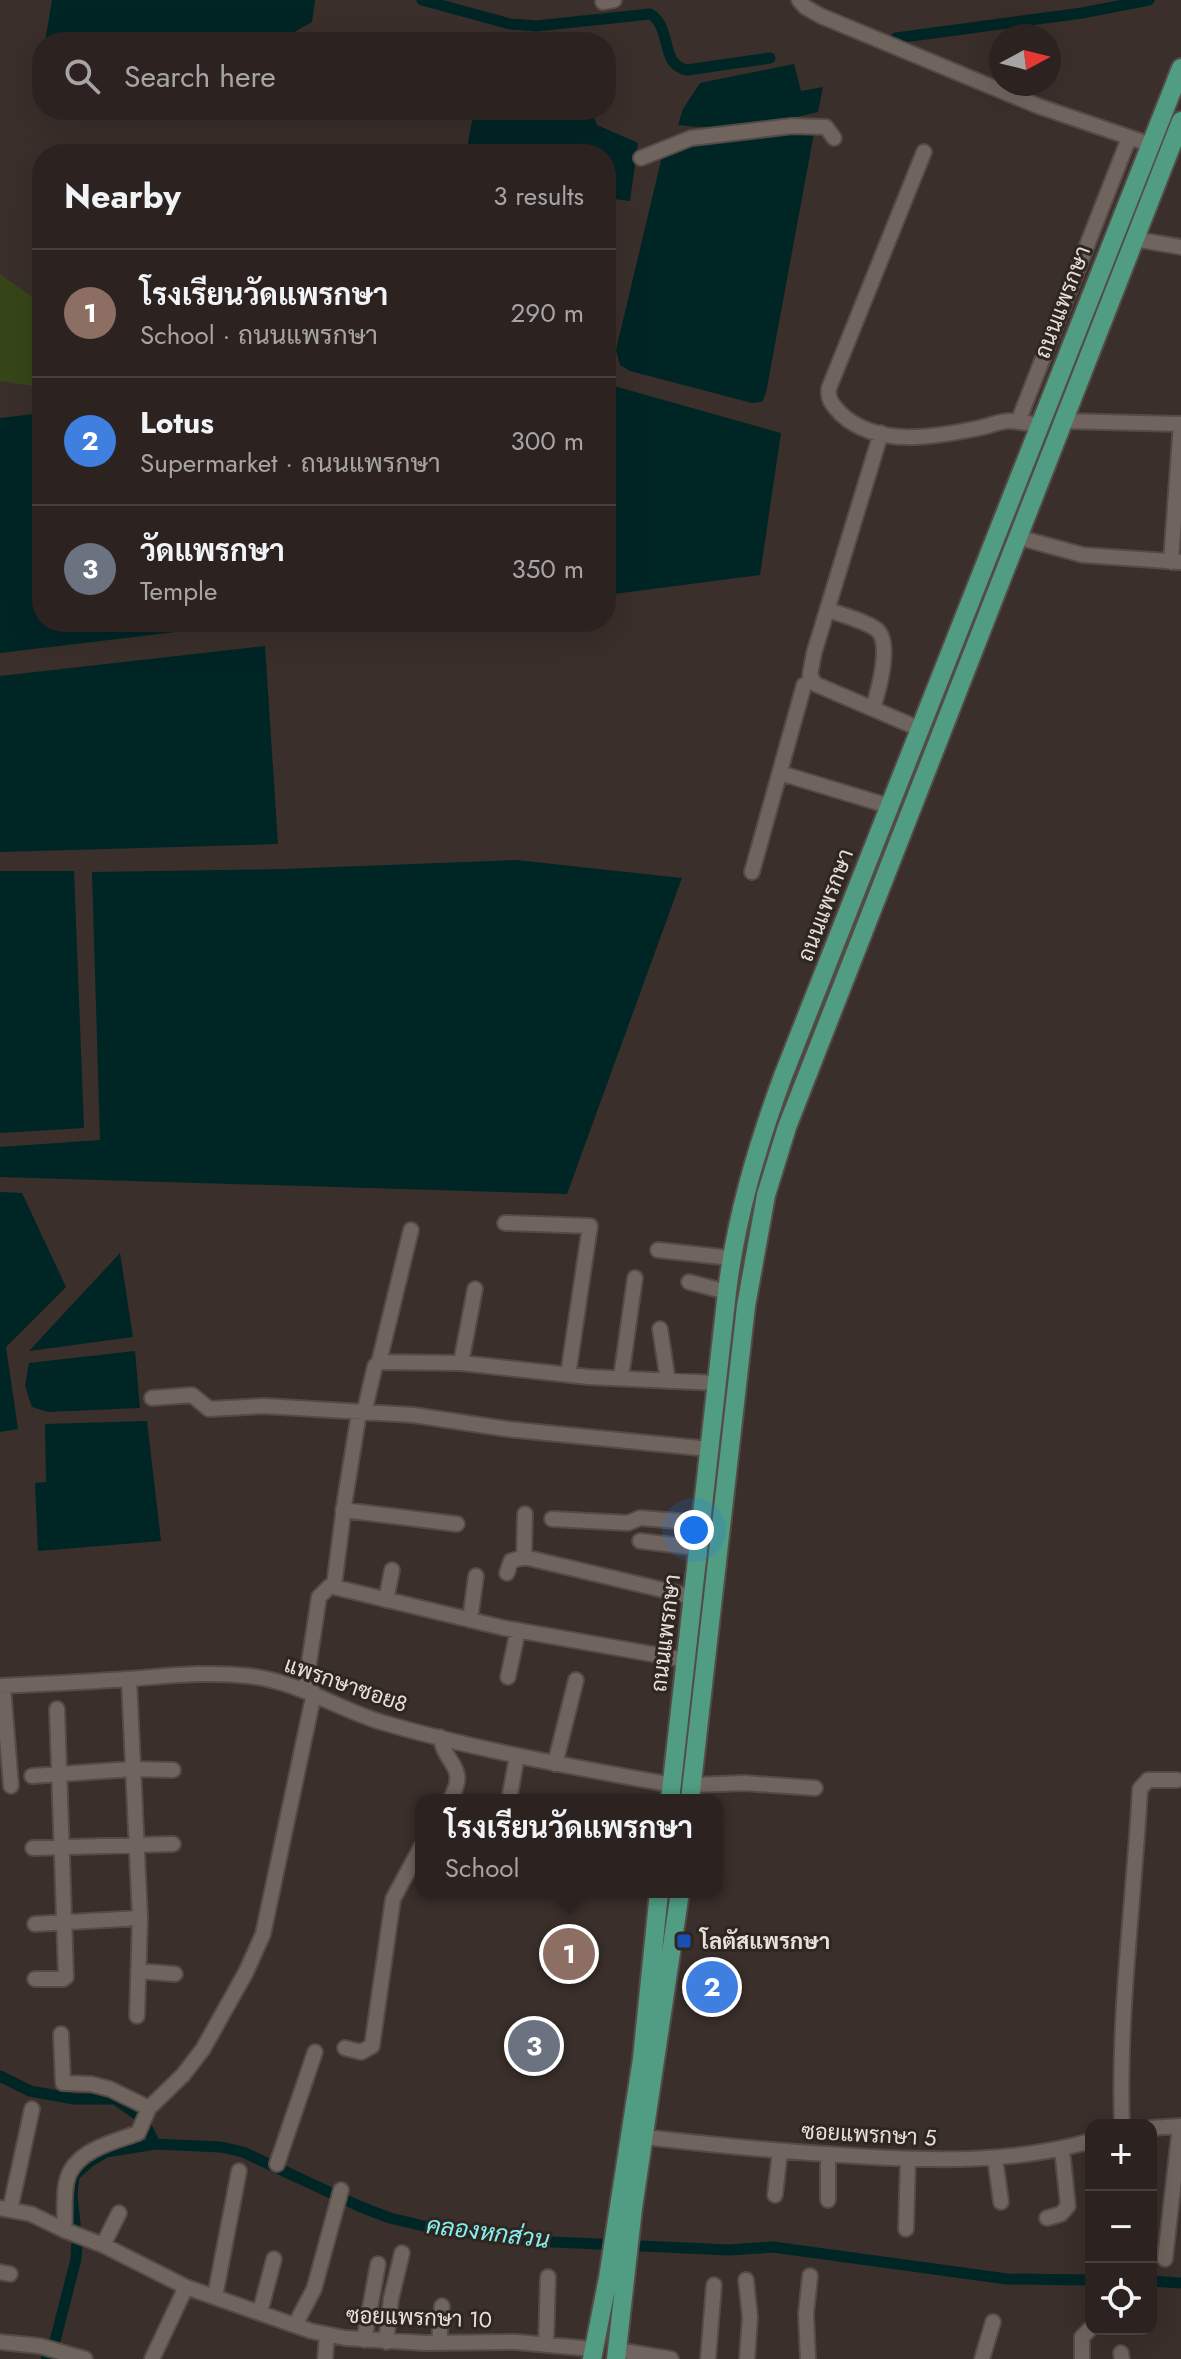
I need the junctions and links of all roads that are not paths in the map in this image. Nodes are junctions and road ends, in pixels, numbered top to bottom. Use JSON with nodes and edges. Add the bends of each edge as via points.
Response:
{"nodes":[{"id":1,"x":799,"y":0,"type":"edge"},
{"id":2,"x":1181,"y":68,"type":"edge"},
{"id":3,"x":1181,"y":121,"type":"edge"},
{"id":4,"x":834,"y":138,"type":"dead end"},
{"id":5,"x":1129,"y":138,"type":"junction"},
{"id":6,"x":1149,"y":144,"type":"junction"},
{"id":7,"x":924,"y":152,"type":"dead end"},
{"id":8,"x":641,"y":158,"type":"dead end"},
{"id":9,"x":1134,"y":239,"type":"junction"},
{"id":10,"x":1181,"y":247,"type":"edge"},
{"id":11,"x":1063,"y":421,"type":"junction"},
{"id":12,"x":1018,"y":422,"type":"junction"},
{"id":13,"x":1181,"y":424,"type":"edge"},
{"id":14,"x":1040,"y":425,"type":"junction"},
{"id":15,"x":881,"y":433,"type":"junction"},
{"id":16,"x":1017,"y":537,"type":"junction"},
{"id":17,"x":1176,"y":562,"type":"edge"},
{"id":18,"x":829,"y":610,"type":"junction"},
{"id":19,"x":804,"y":685,"type":"dead end"},
{"id":20,"x":929,"y":704,"type":"junction"},
{"id":21,"x":873,"y":708,"type":"junction"},
{"id":22,"x":949,"y":711,"type":"junction"},
{"id":23,"x":920,"y":729,"type":"junction"},
{"id":24,"x":780,"y":773,"type":"junction"},
{"id":25,"x":889,"y":806,"type":"junction"},
{"id":26,"x":752,"y":872,"type":"dead end"},
{"id":27,"x":505,"y":1223,"type":"dead end"},
{"id":28,"x":411,"y":1230,"type":"dead end"},
{"id":29,"x":658,"y":1250,"type":"dead end"},
{"id":30,"x":731,"y":1258,"type":"junction"},
{"id":31,"x":635,"y":1278,"type":"dead end"},
{"id":32,"x":689,"y":1282,"type":"dead end"},
{"id":33,"x":475,"y":1289,"type":"dead end"},
{"id":34,"x":727,"y":1292,"type":"junction"},
{"id":35,"x":660,"y":1329,"type":"dead end"},
{"id":36,"x":379,"y":1362,"type":"junction"},
{"id":37,"x":461,"y":1363,"type":"junction"},
{"id":38,"x":568,"y":1375,"type":"junction"},
{"id":39,"x":621,"y":1378,"type":"junction"},
{"id":40,"x":668,"y":1381,"type":"junction"},
{"id":41,"x":717,"y":1383,"type":"junction"},
{"id":42,"x":152,"y":1398,"type":"dead end"},
{"id":43,"x":362,"y":1413,"type":"junction"},
{"id":44,"x":710,"y":1449,"type":"junction"},
{"id":45,"x":343,"y":1510,"type":"junction"},
{"id":46,"x":525,"y":1514,"type":"dead end"},
{"id":47,"x":552,"y":1519,"type":"dead end"},
{"id":48,"x":702,"y":1523,"type":"junction"},
{"id":49,"x":457,"y":1524,"type":"dead end"},
{"id":50,"x":640,"y":1541,"type":"dead end"},
{"id":51,"x":699,"y":1548,"type":"junction"},
{"id":52,"x":524,"y":1557,"type":"junction"},
{"id":53,"x":392,"y":1570,"type":"dead end"},
{"id":54,"x":507,"y":1573,"type":"dead end"},
{"id":55,"x":476,"y":1576,"type":"dead end"},
{"id":56,"x":334,"y":1586,"type":"junction"},
{"id":57,"x":693,"y":1597,"type":"junction"},
{"id":58,"x":386,"y":1600,"type":"junction"},
{"id":59,"x":470,"y":1620,"type":"junction"},
{"id":60,"x":518,"y":1630,"type":"junction"},
{"id":61,"x":686,"y":1660,"type":"junction"},
{"id":62,"x":508,"y":1677,"type":"dead end"},
{"id":63,"x":129,"y":1679,"type":"junction"},
{"id":64,"x":576,"y":1680,"type":"dead end"},
{"id":65,"x":2,"y":1686,"type":"edge"},
{"id":66,"x":309,"y":1691,"type":"junction"},
{"id":67,"x":57,"y":1709,"type":"dead end"},
{"id":68,"x":440,"y":1737,"type":"junction"},
{"id":69,"x":517,"y":1756,"type":"junction"},
{"id":70,"x":555,"y":1764,"type":"junction"},
{"id":71,"x":133,"y":1769,"type":"junction"},
{"id":72,"x":173,"y":1770,"type":"dead end"},
{"id":73,"x":58,"y":1774,"type":"junction"},
{"id":74,"x":32,"y":1776,"type":"dead end"},
{"id":75,"x":1177,"y":1780,"type":"dead end"},
{"id":76,"x":11,"y":1786,"type":"dead end"},
{"id":77,"x":815,"y":1788,"type":"dead end"},
{"id":78,"x":671,"y":1792,"type":"edge"},
{"id":79,"x":691,"y":1793,"type":"edge"},
{"id":80,"x":453,"y":1794,"type":"edge"},
{"id":81,"x":510,"y":1794,"type":"edge"},
{"id":82,"x":173,"y":1844,"type":"dead end"},
{"id":83,"x":137,"y":1846,"type":"junction"},
{"id":84,"x":33,"y":1848,"type":"dead end"},
{"id":85,"x":62,"y":1848,"type":"junction"},
{"id":86,"x":415,"y":1858,"type":"edge"},
{"id":87,"x":658,"y":1898,"type":"edge"},
{"id":88,"x":679,"y":1898,"type":"edge"},
{"id":89,"x":140,"y":1918,"type":"junction"},
{"id":90,"x":65,"y":1922,"type":"junction"},
{"id":91,"x":35,"y":1924,"type":"dead end"},
{"id":92,"x":139,"y":1971,"type":"junction"},
{"id":93,"x":175,"y":1974,"type":"dead end"},
{"id":94,"x":35,"y":1979,"type":"dead end"},
{"id":95,"x":137,"y":2016,"type":"dead end"},
{"id":96,"x":61,"y":2034,"type":"dead end"},
{"id":97,"x":345,"y":2048,"type":"dead end"},
{"id":98,"x":315,"y":2052,"type":"dead end"},
{"id":99,"x":32,"y":2109,"type":"dead end"},
{"id":100,"x":145,"y":2117,"type":"junction"},
{"id":101,"x":1122,"y":2119,"type":"edge"},
{"id":102,"x":1180,"y":2126,"type":"edge"},
{"id":103,"x":1157,"y":2128,"type":"edge"},
{"id":104,"x":644,"y":2137,"type":"junction"},
{"id":105,"x":1085,"y":2143,"type":"edge"},
{"id":106,"x":1062,"y":2149,"type":"junction"},
{"id":107,"x":780,"y":2151,"type":"junction"},
{"id":108,"x":828,"y":2154,"type":"junction"},
{"id":109,"x":995,"y":2158,"type":"junction"},
{"id":110,"x":908,"y":2159,"type":"junction"},
{"id":111,"x":277,"y":2164,"type":"dead end"},
{"id":112,"x":239,"y":2171,"type":"dead end"},
{"id":113,"x":341,"y":2190,"type":"dead end"},
{"id":114,"x":775,"y":2195,"type":"dead end"},
{"id":115,"x":828,"y":2200,"type":"dead end"},
{"id":116,"x":1001,"y":2202,"type":"dead end"},
{"id":117,"x":5,"y":2209,"type":"edge"},
{"id":118,"x":119,"y":2213,"type":"dead end"},
{"id":119,"x":1047,"y":2218,"type":"dead end"},
{"id":120,"x":906,"y":2229,"type":"dead end"},
{"id":121,"x":623,"y":2231,"type":"junction"},
{"id":122,"x":67,"y":2232,"type":"junction"},
{"id":123,"x":98,"y":2243,"type":"junction"},
{"id":124,"x":402,"y":2253,"type":"dead end"},
{"id":125,"x":274,"y":2259,"type":"dead end"},
{"id":126,"x":1165,"y":2259,"type":"dead end"},
{"id":127,"x":620,"y":2261,"type":"junction"},
{"id":128,"x":378,"y":2264,"type":"dead end"},
{"id":129,"x":810,"y":2276,"type":"dead end"},
{"id":130,"x":548,"y":2277,"type":"dead end"},
{"id":131,"x":746,"y":2280,"type":"dead end"},
{"id":132,"x":714,"y":2285,"type":"dead end"},
{"id":133,"x":186,"y":2287,"type":"junction"},
{"id":134,"x":215,"y":2296,"type":"junction"},
{"id":135,"x":442,"y":2306,"type":"dead end"},
{"id":136,"x":260,"y":2312,"type":"junction"},
{"id":137,"x":993,"y":2322,"type":"dead end"},
{"id":138,"x":295,"y":2325,"type":"junction"},
{"id":139,"x":1085,"y":2334,"type":"edge"},
{"id":140,"x":327,"y":2335,"type":"junction"},
{"id":141,"x":364,"y":2340,"type":"junction"},
{"id":142,"x":0,"y":2342,"type":"edge"},
{"id":143,"x":386,"y":2342,"type":"junction"},
{"id":144,"x":439,"y":2343,"type":"junction"},
{"id":145,"x":546,"y":2344,"type":"junction"},
{"id":146,"x":593,"y":2354,"type":"edge"},
{"id":147,"x":617,"y":2354,"type":"edge"},
{"id":148,"x":56,"y":2355,"type":"edge"},
{"id":149,"x":85,"y":2359,"type":"edge"},
{"id":150,"x":152,"y":2359,"type":"edge"},
{"id":151,"x":325,"y":2359,"type":"edge"},
{"id":152,"x":671,"y":2359,"type":"edge"},
{"id":153,"x":708,"y":2359,"type":"edge"},
{"id":154,"x":747,"y":2359,"type":"edge"},
{"id":155,"x":808,"y":2359,"type":"edge"},
{"id":156,"x":982,"y":2359,"type":"edge"},
{"id":157,"x":1082,"y":2359,"type":"edge"}],
"edges":[{"from":1,"to":5,"type":"street","via":[[821,16],[1011,96]]},
{"from":2,"to":6,"type":"main road","name":"ถนนแพรกษา"},
{"from":3,"to":9,"type":"main road","name":"ถนนแพรกษา"},
{"from":4,"to":8,"type":"street","via":[[826,127],[792,126],[691,138]]},
{"from":5,"to":6,"type":"street"},
{"from":5,"to":12,"type":"street"},
{"from":6,"to":14,"type":"main road","name":"ถนนแพรกษา"},
{"from":7,"to":15,"type":"street","via":[[829,388],[832,405],[846,418]]},
{"from":9,"to":10,"type":"street"},
{"from":9,"to":11,"type":"main road","name":"ถนนแพรกษา"},
{"from":11,"to":13,"type":"street"},
{"from":11,"to":16,"type":"main road","name":"ถนนแพรกษา"},
{"from":12,"to":14,"type":"street"},
{"from":12,"to":15,"type":"street","via":[[920,438]]},
{"from":13,"to":17,"type":"street"},
{"from":14,"to":20,"type":"main road","name":"ถนนแพรกษา"},
{"from":15,"to":18,"type":"street"},
{"from":16,"to":17,"type":"street","via":[[1083,555]]},
{"from":16,"to":22,"type":"main road","name":"ถนนแพรกษา"},
{"from":18,"to":21,"type":"street","via":[[878,630],[883,638],[881,683]]},
{"from":18,"to":21,"type":"street","via":[[810,675],[815,684]]},
{"from":19,"to":24,"type":"street"},
{"from":20,"to":22,"type":"main road"},
{"from":20,"to":23,"type":"main road","name":"ถนนแพรกษา"},
{"from":21,"to":23,"type":"street"},
{"from":22,"to":79,"type":"main road","name":"ถนนแพรกษา","via":[[808,1069],[766,1195],[746,1306]]},
{"from":23,"to":25,"type":"main road","name":"ถนนแพรกษา"},
{"from":24,"to":25,"type":"street"},
{"from":24,"to":26,"type":"street"},
{"from":25,"to":30,"type":"main road","name":"ถนนแพรกษา","via":[[771,1110]]},
{"from":27,"to":38,"type":"street","via":[[590,1226]]},
{"from":28,"to":36,"type":"street"},
{"from":29,"to":30,"type":"street"},
{"from":30,"to":34,"type":"main road","name":"ถนนแพรกษา"},
{"from":31,"to":39,"type":"street"},
{"from":32,"to":34,"type":"street"},
{"from":33,"to":37,"type":"street"},
{"from":34,"to":41,"type":"main road","name":"ถนนแพรกษา"},
{"from":35,"to":40,"type":"street"},
{"from":36,"to":37,"type":"street"},
{"from":36,"to":43,"type":"street"},
{"from":37,"to":38,"type":"street"},
{"from":38,"to":39,"type":"street"},
{"from":39,"to":40,"type":"street"},
{"from":40,"to":41,"type":"street"},
{"from":41,"to":44,"type":"main road","name":"ถนนแพรกษา"},
{"from":42,"to":43,"type":"street","via":[[192,1395],[209,1409],[264,1406]]},
{"from":43,"to":44,"type":"street"},
{"from":43,"to":45,"type":"street"},
{"from":44,"to":48,"type":"main road","name":"ถนนแพรกษา"},
{"from":45,"to":49,"type":"street"},
{"from":45,"to":56,"type":"street"},
{"from":46,"to":52,"type":"street"},
{"from":47,"to":48,"type":"street"},
{"from":48,"to":51,"type":"main road","name":"ถนนแพรกษา"},
{"from":50,"to":51,"type":"street"},
{"from":51,"to":57,"type":"main road","name":"ถนนแพรกษา"},
{"from":52,"to":54,"type":"street","via":[[511,1561]]},
{"from":52,"to":57,"type":"street"},
{"from":53,"to":58,"type":"street"},
{"from":55,"to":59,"type":"street"},
{"from":56,"to":58,"type":"street"},
{"from":56,"to":66,"type":"street","via":[[319,1597]]},
{"from":57,"to":61,"type":"main road","name":"ถนนแพรกษา"},
{"from":58,"to":59,"type":"street"},
{"from":59,"to":60,"type":"street"},
{"from":60,"to":61,"type":"street"},
{"from":60,"to":62,"type":"street"},
{"from":61,"to":78,"type":"main road","name":"ถนนแพรกษา"},
{"from":63,"to":65,"type":"street","name":"แพรกษาซอย8"},
{"from":63,"to":66,"type":"street","name":"แพรกษาซอย8","via":[[237,1675]]},
{"from":63,"to":71,"type":"street"},
{"from":64,"to":70,"type":"street"},
{"from":65,"to":76,"type":"street"},
{"from":66,"to":68,"type":"street","name":"แพรกษาซอย8","via":[[377,1721]]},
{"from":66,"to":100,"type":"street","via":[[263,1934],[203,2049]]},
{"from":67,"to":73,"type":"street"},
{"from":68,"to":69,"type":"street","name":"แพรกษาซอย8"},
{"from":68,"to":80,"type":"street","via":[[459,1776]]},
{"from":69,"to":70,"type":"street","name":"แพรกษาซอย8"},
{"from":69,"to":81,"type":"street"},
{"from":70,"to":78,"type":"street","name":"แพรกษาซอย8"},
{"from":71,"to":72,"type":"street"},
{"from":71,"to":73,"type":"street"},
{"from":71,"to":83,"type":"street"},
{"from":73,"to":74,"type":"street"},
{"from":73,"to":85,"type":"street"},
{"from":75,"to":101,"type":"street","via":[[1148,1780],[1140,1789],[1123,2003]]},
{"from":77,"to":79,"type":"street","via":[[744,1783]]},
{"from":82,"to":83,"type":"street"},
{"from":83,"to":85,"type":"street"},
{"from":83,"to":89,"type":"street"},
{"from":84,"to":85,"type":"street"},
{"from":85,"to":90,"type":"street"},
{"from":86,"to":97,"type":"street","via":[[393,1899],[372,2046],[361,2052]]},
{"from":87,"to":121,"type":"main road"},
{"from":88,"to":104,"type":"main road"},
{"from":89,"to":90,"type":"street"},
{"from":89,"to":92,"type":"street"},
{"from":90,"to":91,"type":"street"},
{"from":90,"to":94,"type":"street","via":[[66,1978]]},
{"from":92,"to":93,"type":"street"},
{"from":92,"to":95,"type":"street"},
{"from":96,"to":100,"type":"street","via":[[63,2083],[110,2089]]},
{"from":98,"to":111,"type":"street"},
{"from":99,"to":117,"type":"street"},
{"from":100,"to":122,"type":"street","via":[[138,2133],[97,2148],[69,2173]]},
{"from":102,"to":103,"type":"street"},
{"from":102,"to":126,"type":"street"},
{"from":104,"to":107,"type":"street","name":"ซอยแพรกษา 5"},
{"from":104,"to":121,"type":"main road"},
{"from":105,"to":106,"type":"street","name":"ซอยแพรกษา 5"},
{"from":106,"to":109,"type":"street","name":"ซอยแพรกษา 5"},
{"from":106,"to":119,"type":"street","via":[[1068,2206]]},
{"from":107,"to":108,"type":"street","name":"ซอยแพรกษา 5"},
{"from":107,"to":114,"type":"street"},
{"from":108,"to":110,"type":"street","name":"ซอยแพรกษา 5"},
{"from":108,"to":115,"type":"street"},
{"from":109,"to":110,"type":"street","name":"ซอยแพรกษา 5"},
{"from":109,"to":116,"type":"street"},
{"from":110,"to":120,"type":"street"},
{"from":112,"to":134,"type":"street"},
{"from":113,"to":138,"type":"street","via":[[314,2289]]},
{"from":117,"to":122,"type":"street","name":"ซอยแพรกษา 10","via":[[31,2214]]},
{"from":118,"to":123,"type":"street"},
{"from":121,"to":127,"type":"main road"},
{"from":122,"to":123,"type":"street","name":"ซอยแพรกษา 10"},
{"from":123,"to":133,"type":"street","name":"ซอยแพรกษา 10"},
{"from":124,"to":143,"type":"street"},
{"from":125,"to":136,"type":"street"},
{"from":127,"to":146,"type":"main road"},
{"from":127,"to":147,"type":"main road"},
{"from":128,"to":141,"type":"street"},
{"from":129,"to":155,"type":"street"},
{"from":130,"to":145,"type":"street"},
{"from":131,"to":154,"type":"street"},
{"from":132,"to":153,"type":"street"},
{"from":133,"to":134,"type":"street","name":"ซอยแพรกษา 10"},
{"from":133,"to":150,"type":"street"},
{"from":134,"to":136,"type":"street","name":"ซอยแพรกษา 10"},
{"from":135,"to":144,"type":"street"},
{"from":136,"to":138,"type":"street","name":"ซอยแพรกษา 10"},
{"from":137,"to":156,"type":"street"},
{"from":138,"to":140,"type":"street","name":"ซอยแพรกษา 10"},
{"from":139,"to":157,"type":"street"},
{"from":140,"to":141,"type":"street","name":"ซอยแพรกษา 10"},
{"from":140,"to":151,"type":"street"},
{"from":141,"to":143,"type":"street","name":"ซอยแพรกษา 10"},
{"from":142,"to":148,"type":"street","via":[[30,2344]]},
{"from":143,"to":144,"type":"street","name":"ซอยแพรกษา 10"},
{"from":144,"to":145,"type":"street","name":"ซอยแพรกษา 10"},
{"from":145,"to":146,"type":"street","name":"ซอยแพรกษา 10"},
{"from":147,"to":152,"type":"street"},
{"from":148,"to":149,"type":"street"}]}
